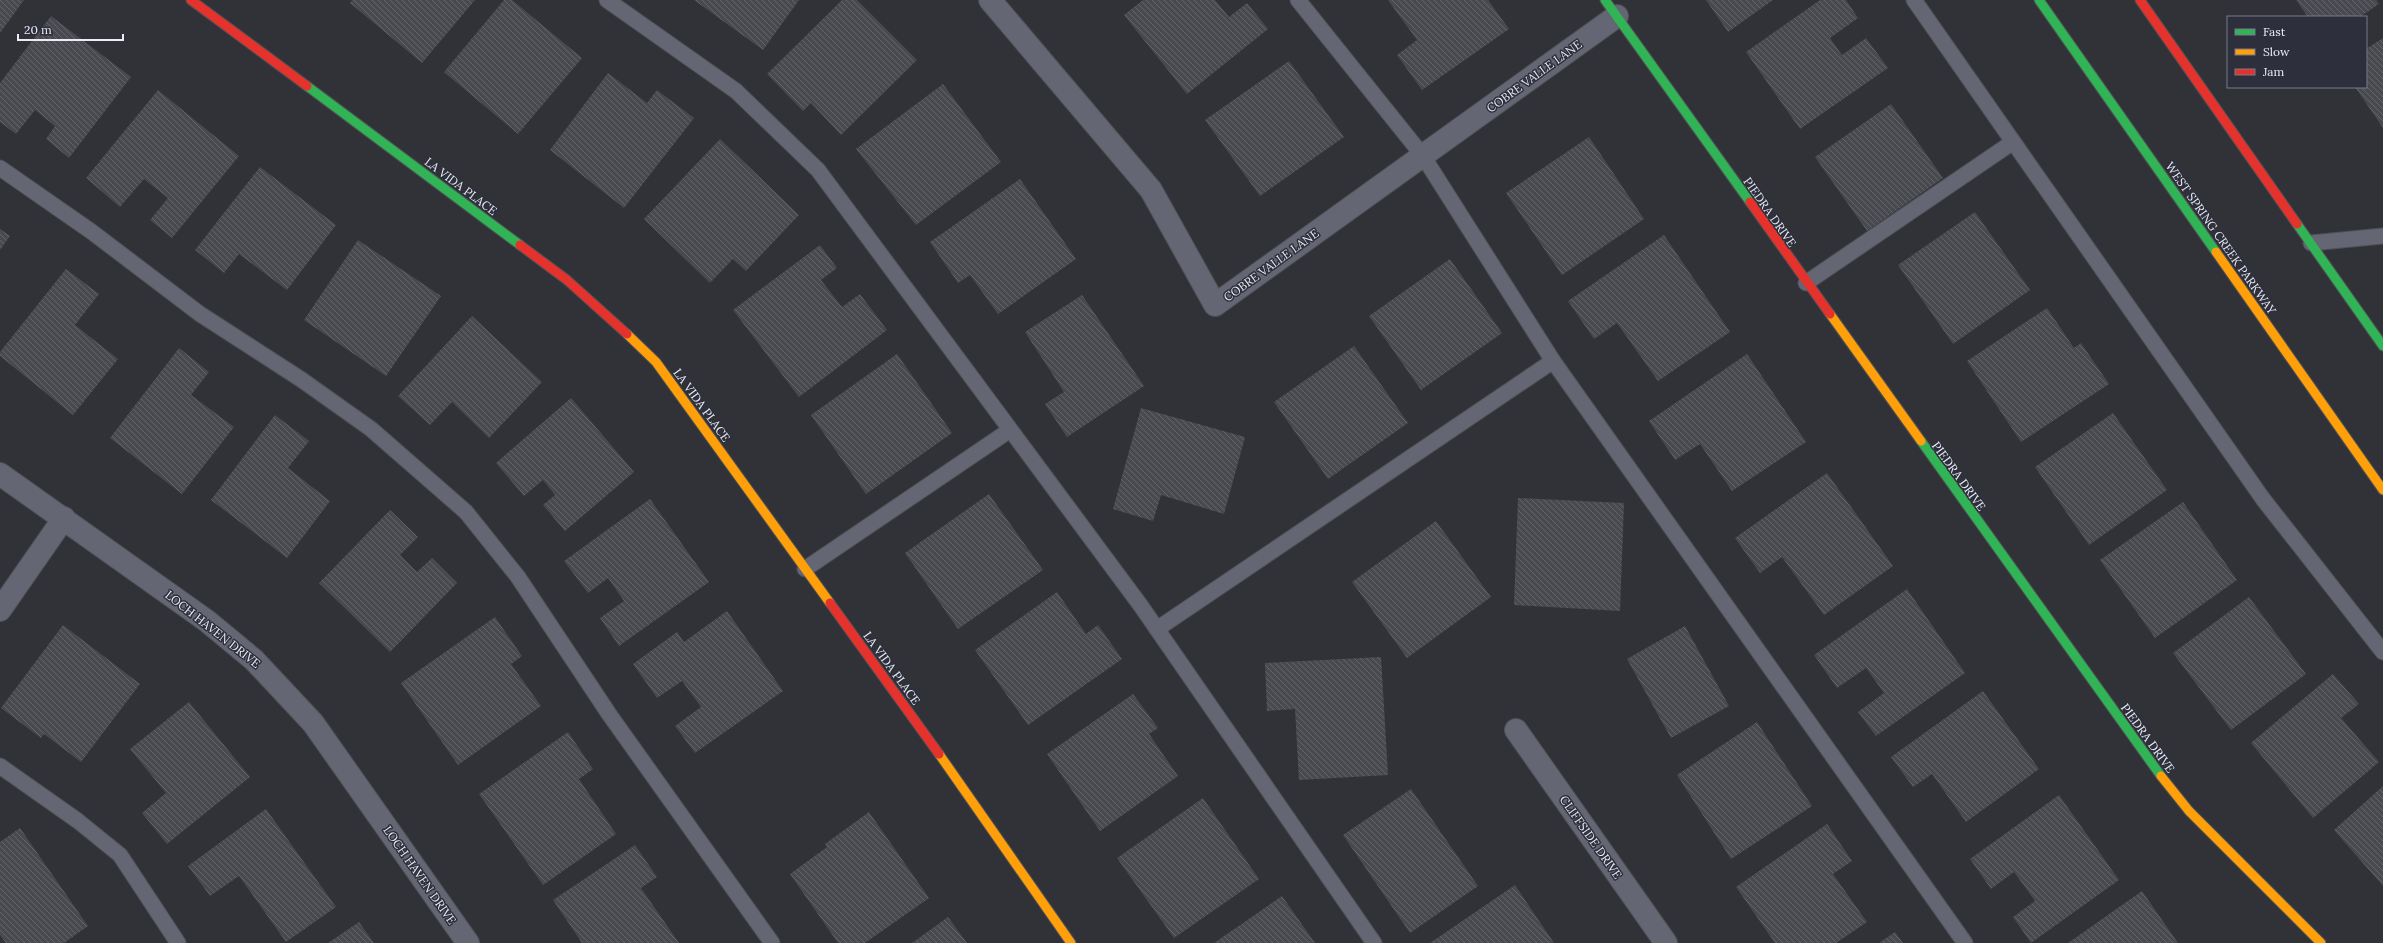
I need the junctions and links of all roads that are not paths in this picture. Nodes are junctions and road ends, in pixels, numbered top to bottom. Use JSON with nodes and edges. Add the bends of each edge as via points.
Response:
{"nodes":[{"id":1,"x":191,"y":0,"type":"edge"},
{"id":2,"x":607,"y":0,"type":"edge"},
{"id":3,"x":990,"y":0,"type":"edge"},
{"id":4,"x":1298,"y":0,"type":"edge"},
{"id":5,"x":1914,"y":0,"type":"edge"},
{"id":6,"x":2039,"y":0,"type":"edge"},
{"id":7,"x":2140,"y":0,"type":"edge"},
{"id":8,"x":1611,"y":8,"type":"edge"},
{"id":9,"x":2013,"y":142,"type":"junction"},
{"id":10,"x":1423,"y":156,"type":"junction"},
{"id":11,"x":0,"y":168,"type":"edge"},
{"id":12,"x":2383,"y":236,"type":"edge"},
{"id":13,"x":2311,"y":243,"type":"junction"},
{"id":14,"x":1806,"y":284,"type":"junction"},
{"id":15,"x":2383,"y":346,"type":"edge"},
{"id":16,"x":1554,"y":361,"type":"junction"},
{"id":17,"x":1010,"y":430,"type":"junction"},
{"id":18,"x":0,"y":474,"type":"edge"},
{"id":19,"x":2383,"y":490,"type":"edge"},
{"id":20,"x":64,"y":518,"type":"junction"},
{"id":21,"x":805,"y":569,"type":"junction"},
{"id":22,"x":0,"y":610,"type":"edge"},
{"id":23,"x":1157,"y":629,"type":"junction"},
{"id":24,"x":2383,"y":652,"type":"edge"},
{"id":25,"x":1516,"y":730,"type":"dead end"},
{"id":26,"x":0,"y":766,"type":"edge"},
{"id":27,"x":178,"y":943,"type":"edge"},
{"id":28,"x":468,"y":943,"type":"edge"},
{"id":29,"x":772,"y":943,"type":"edge"},
{"id":30,"x":1071,"y":943,"type":"edge"},
{"id":31,"x":1374,"y":943,"type":"edge"},
{"id":32,"x":1666,"y":943,"type":"edge"},
{"id":33,"x":1965,"y":943,"type":"edge"},
{"id":34,"x":2321,"y":943,"type":"edge"}],
"edges":[{"from":1,"to":21,"type":"street","name":"LA VIDA PLACE","via":[[568,280],[613,320],[656,362]]},
{"from":2,"to":17,"type":"lane","via":[[736,91],[818,170]]},
{"from":3,"to":10,"type":"street","name":"COBRE VALLE LANE","via":[[1151,190],[1215,306]]},
{"from":4,"to":10,"type":"lane"},
{"from":5,"to":9,"type":"lane"},
{"from":6,"to":19,"type":"street","name":"WEST SPRING CREEK PARKWAY"},
{"from":7,"to":13,"type":"street"},
{"from":8,"to":10,"type":"street","name":"COBRE VALLE LANE"},
{"from":8,"to":14,"type":"street","name":"PIEDRA DRIVE"},
{"from":9,"to":14,"type":"lane"},
{"from":9,"to":24,"type":"lane","via":[[2263,499]]},
{"from":10,"to":16,"type":"lane"},
{"from":11,"to":29,"type":"lane","via":[[92,232],[200,314],[302,380],[371,429],[466,512],[518,577],[613,721]]},
{"from":12,"to":13,"type":"lane"},
{"from":13,"to":15,"type":"street"},
{"from":14,"to":34,"type":"street","name":"PIEDRA DRIVE","via":[[2160,775],[2189,811]]},
{"from":16,"to":23,"type":"lane"},
{"from":16,"to":33,"type":"lane"},
{"from":17,"to":21,"type":"lane"},
{"from":17,"to":23,"type":"lane"},
{"from":18,"to":20,"type":"street","name":"LOCH HAVEN DRIVE"},
{"from":20,"to":22,"type":"street"},
{"from":20,"to":28,"type":"street","name":"LOCH HAVEN DRIVE","via":[[207,621],[254,660],[313,723]]},
{"from":21,"to":30,"type":"street","name":"LA VIDA PLACE","via":[[947,765]]},
{"from":23,"to":31,"type":"lane"},
{"from":25,"to":32,"type":"street","name":"CLIFFSIDE DRIVE"},
{"from":26,"to":27,"type":"lane","via":[[78,821],[120,855]]}]}
